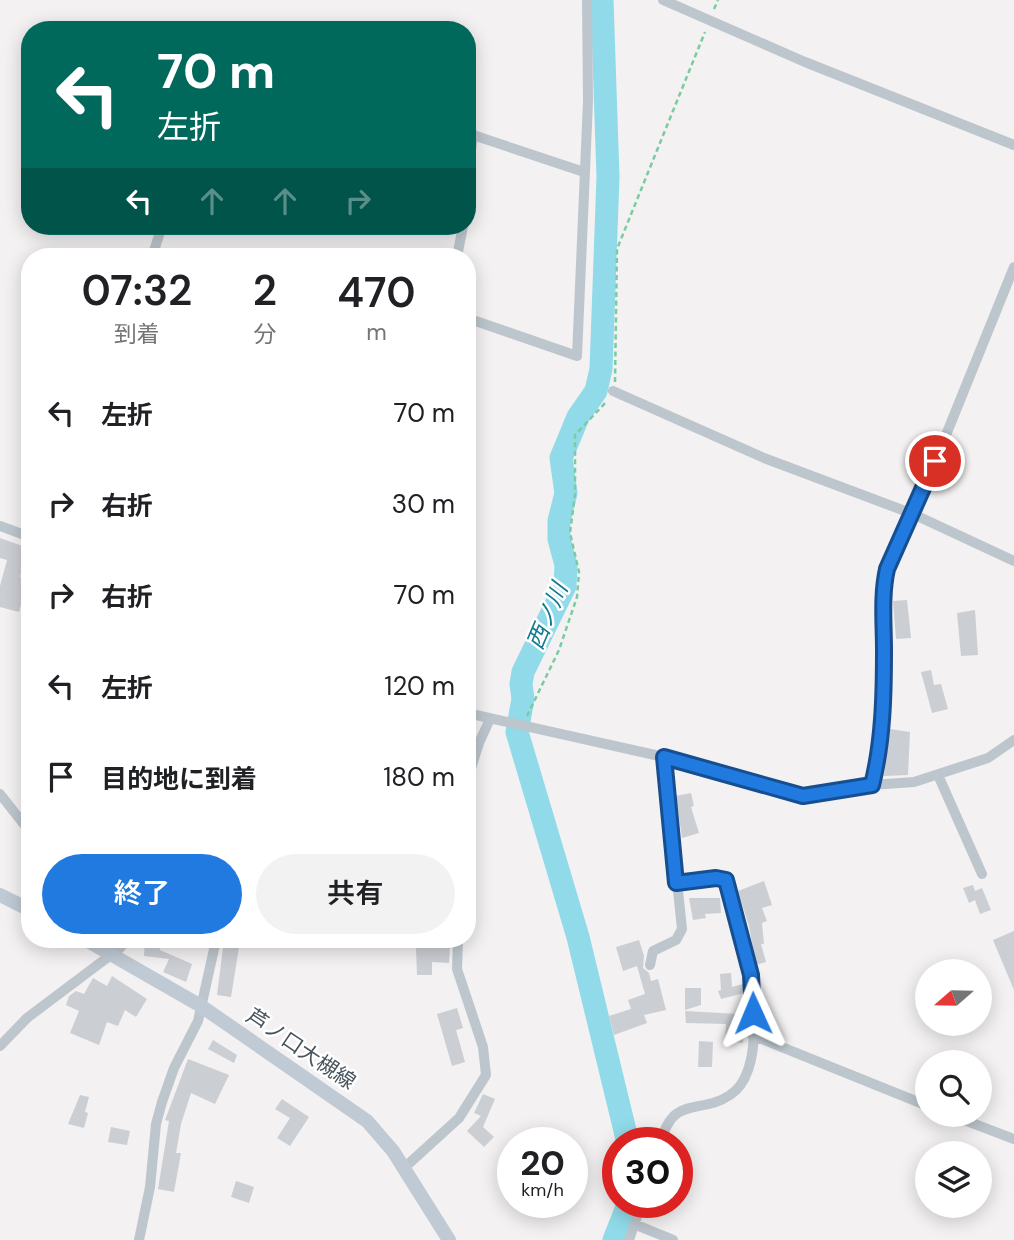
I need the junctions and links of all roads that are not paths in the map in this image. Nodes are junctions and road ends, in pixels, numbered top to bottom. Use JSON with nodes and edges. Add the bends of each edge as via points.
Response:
{"nodes":[{"id":1,"x":587,"y":0,"type":"edge"},
{"id":2,"x":663,"y":0,"type":"edge"},
{"id":3,"x":476,"y":135,"type":"edge"},
{"id":4,"x":1014,"y":145,"type":"edge"},
{"id":5,"x":584,"y":172,"type":"junction"},
{"id":6,"x":1014,"y":267,"type":"edge"},
{"id":7,"x":476,"y":321,"type":"edge"},
{"id":8,"x":613,"y":391,"type":"road end"},
{"id":9,"x":913,"y":514,"type":"junction"},
{"id":10,"x":0,"y":526,"type":"edge"},
{"id":11,"x":21,"y":534,"type":"edge"},
{"id":12,"x":1014,"y":561,"type":"edge"},
{"id":13,"x":476,"y":715,"type":"edge"},
{"id":14,"x":490,"y":719,"type":"junction"},
{"id":15,"x":1014,"y":740,"type":"edge"},
{"id":16,"x":476,"y":757,"type":"edge"},
{"id":17,"x":664,"y":757,"type":"junction"},
{"id":18,"x":937,"y":775,"type":"junction"},
{"id":19,"x":872,"y":785,"type":"junction"},
{"id":20,"x":0,"y":794,"type":"edge"},
{"id":21,"x":21,"y":821,"type":"edge"},
{"id":22,"x":982,"y":874,"type":"dead end"},
{"id":23,"x":676,"y":883,"type":"junction"},
{"id":24,"x":0,"y":895,"type":"edge"},
{"id":25,"x":21,"y":906,"type":"edge"},
{"id":26,"x":116,"y":948,"type":"edge"},
{"id":27,"x":126,"y":948,"type":"edge"},
{"id":28,"x":214,"y":948,"type":"edge"},
{"id":29,"x":458,"y":948,"type":"edge"},
{"id":30,"x":650,"y":965,"type":"dead end"},
{"id":31,"x":201,"y":1006,"type":"junction"},
{"id":32,"x":752,"y":1035,"type":"junction"},
{"id":33,"x":0,"y":1046,"type":"edge"},
{"id":34,"x":915,"y":1101,"type":"edge"},
{"id":35,"x":667,"y":1127,"type":"edge"},
{"id":36,"x":982,"y":1127,"type":"edge"},
{"id":37,"x":1014,"y":1139,"type":"edge"},
{"id":38,"x":404,"y":1168,"type":"junction"},
{"id":39,"x":636,"y":1218,"type":"edge"},
{"id":40,"x":634,"y":1224,"type":"junction"},
{"id":41,"x":139,"y":1240,"type":"edge"},
{"id":42,"x":449,"y":1240,"type":"edge"},
{"id":43,"x":629,"y":1240,"type":"edge"},
{"id":44,"x":673,"y":1240,"type":"edge"}],
"edges":[{"from":1,"to":5,"type":"street"},
{"from":2,"to":4,"type":"street"},
{"from":3,"to":5,"type":"street"},
{"from":5,"to":7,"type":"street","via":[[577,356]]},
{"from":6,"to":9,"type":"street"},
{"from":8,"to":9,"type":"street","via":[[764,458]]},
{"from":9,"to":12,"type":"street"},
{"from":9,"to":19,"type":"street","via":[[883,587],[883,701]]},
{"from":10,"to":11,"type":"street"},
{"from":13,"to":14,"type":"street"},
{"from":14,"to":16,"type":"street"},
{"from":14,"to":17,"type":"street"},
{"from":15,"to":18,"type":"street","via":[[988,758]]},
{"from":17,"to":19,"type":"street","via":[[803,796]]},
{"from":17,"to":23,"type":"street"},
{"from":18,"to":19,"type":"street","via":[[900,785]]},
{"from":18,"to":22,"type":"street"},
{"from":20,"to":21,"type":"street"},
{"from":23,"to":30,"type":"street","via":[[680,935],[653,951]]},
{"from":23,"to":32,"type":"street","via":[[726,880],[751,975]]},
{"from":24,"to":25,"type":"main road"},
{"from":26,"to":33,"type":"street","via":[[27,1018]]},
{"from":27,"to":31,"type":"main road","name":"芦ノ口大槻線"},
{"from":28,"to":31,"type":"street"},
{"from":29,"to":38,"type":"street","via":[[457,969],[483,1047],[486,1075],[459,1118]]},
{"from":31,"to":38,"type":"main road","name":"芦ノ口大槻線","via":[[352,1109],[381,1136]]},
{"from":31,"to":41,"type":"street","via":[[156,1124]]},
{"from":32,"to":34,"type":"street"},
{"from":32,"to":35,"type":"street","via":[[750,1062],[740,1086],[730,1096],[677,1113]]},
{"from":36,"to":37,"type":"street"},
{"from":38,"to":42,"type":"main road","name":"芦ノ口大槻線"},
{"from":39,"to":40,"type":"street"},
{"from":40,"to":43,"type":"street"},
{"from":40,"to":44,"type":"street"}]}
